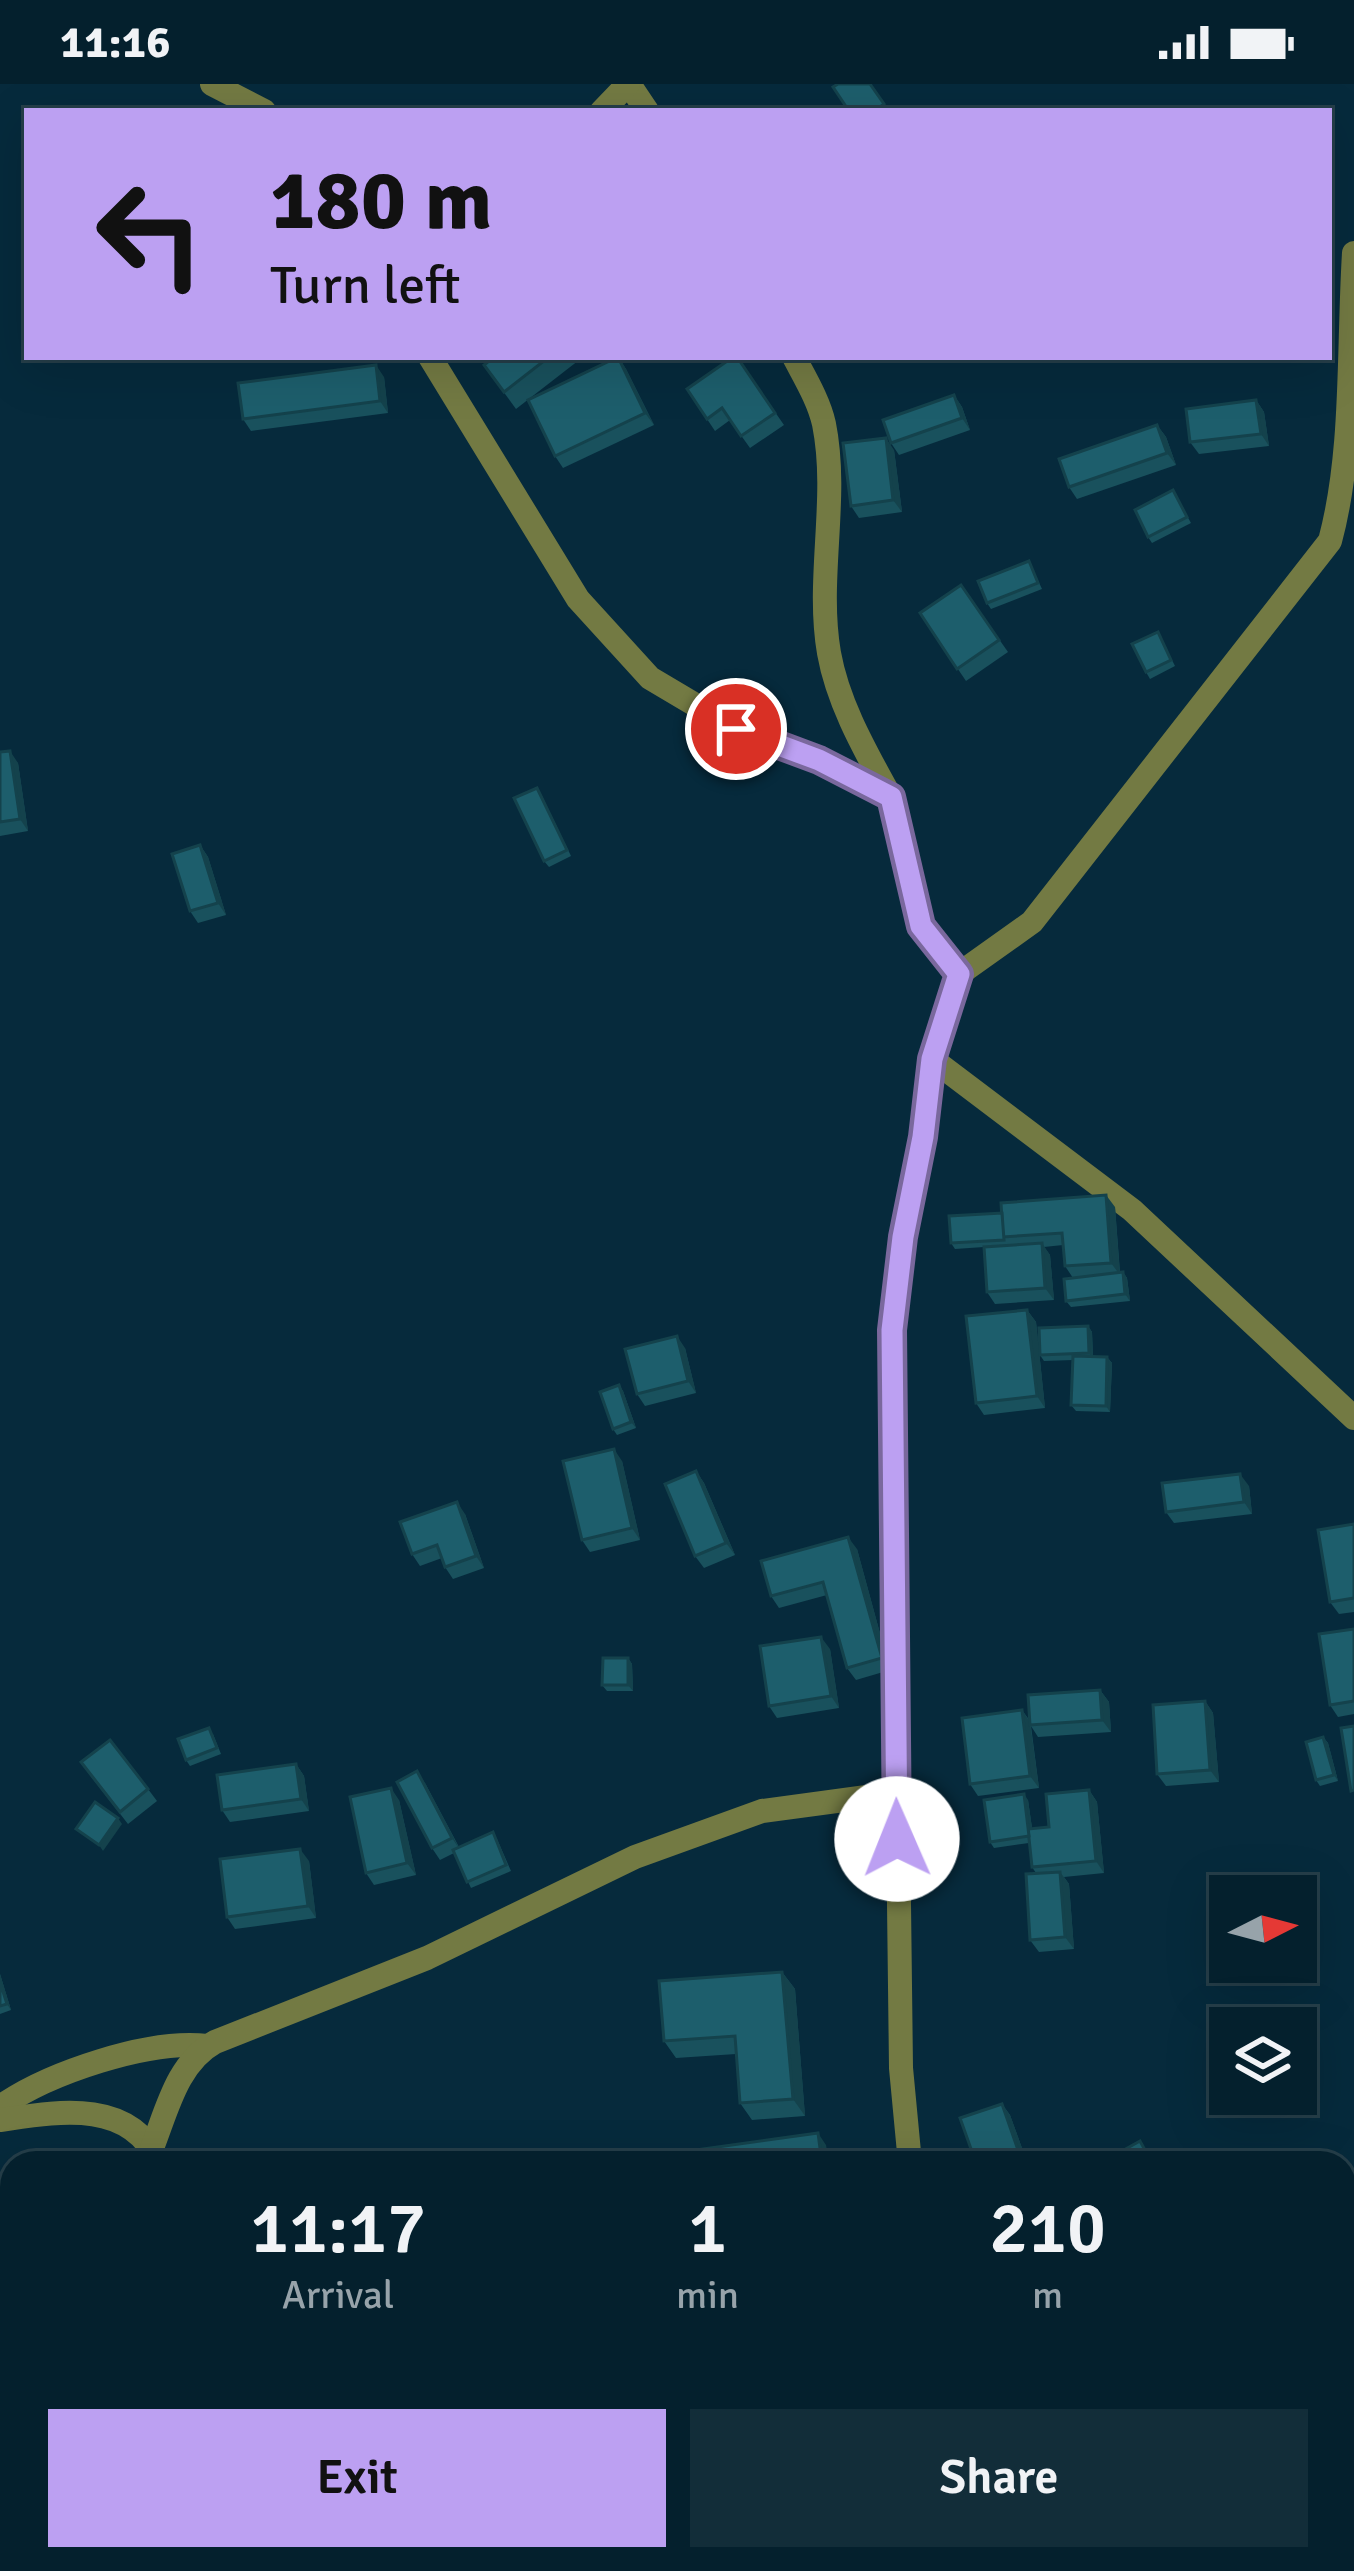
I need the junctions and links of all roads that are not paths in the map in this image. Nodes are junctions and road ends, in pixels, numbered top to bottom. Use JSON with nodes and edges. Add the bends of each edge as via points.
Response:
{"nodes":[{"id":1,"x":212,"y":84,"type":"edge"},
{"id":2,"x":629,"y":84,"type":"edge"},
{"id":3,"x":258,"y":108,"type":"edge"},
{"id":4,"x":605,"y":108,"type":"edge"},
{"id":5,"x":1354,"y":254,"type":"edge"},
{"id":6,"x":432,"y":360,"type":"edge"},
{"id":7,"x":795,"y":360,"type":"edge"},
{"id":8,"x":891,"y":797,"type":"junction"},
{"id":9,"x":959,"y":974,"type":"junction"},
{"id":10,"x":932,"y":1059,"type":"junction"},
{"id":11,"x":1354,"y":1418,"type":"edge"},
{"id":12,"x":896,"y":1793,"type":"junction"},
{"id":13,"x":207,"y":2046,"type":"junction"},
{"id":14,"x":0,"y":2107,"type":"edge"},
{"id":15,"x":0,"y":2120,"type":"edge"},
{"id":16,"x":150,"y":2151,"type":"edge"},
{"id":17,"x":158,"y":2151,"type":"edge"},
{"id":18,"x":909,"y":2151,"type":"edge"}],
"edges":[{"from":1,"to":3,"type":"street"},
{"from":2,"to":4,"type":"street"},
{"from":5,"to":9,"type":"street","via":[[1353,450],[1330,541],[1032,922]]},
{"from":6,"to":8,"type":"street","via":[[578,599],[650,678],[736,729]]},
{"from":7,"to":8,"type":"street","via":[[824,422],[829,650],[856,736]]},
{"from":8,"to":9,"type":"street","via":[[921,926]]},
{"from":9,"to":10,"type":"street"},
{"from":10,"to":11,"type":"street","via":[[1132,1210]]},
{"from":10,"to":12,"type":"street","via":[[892,1330]]},
{"from":12,"to":13,"type":"street","via":[[762,1811],[698,1834],[428,1958]]},
{"from":12,"to":18,"type":"street"},
{"from":13,"to":14,"type":"street","via":[[173,2044],[112,2059]]},
{"from":13,"to":17,"type":"street","via":[[180,2077]]},
{"from":15,"to":16,"type":"street","via":[[70,2110],[113,2117]]}]}
